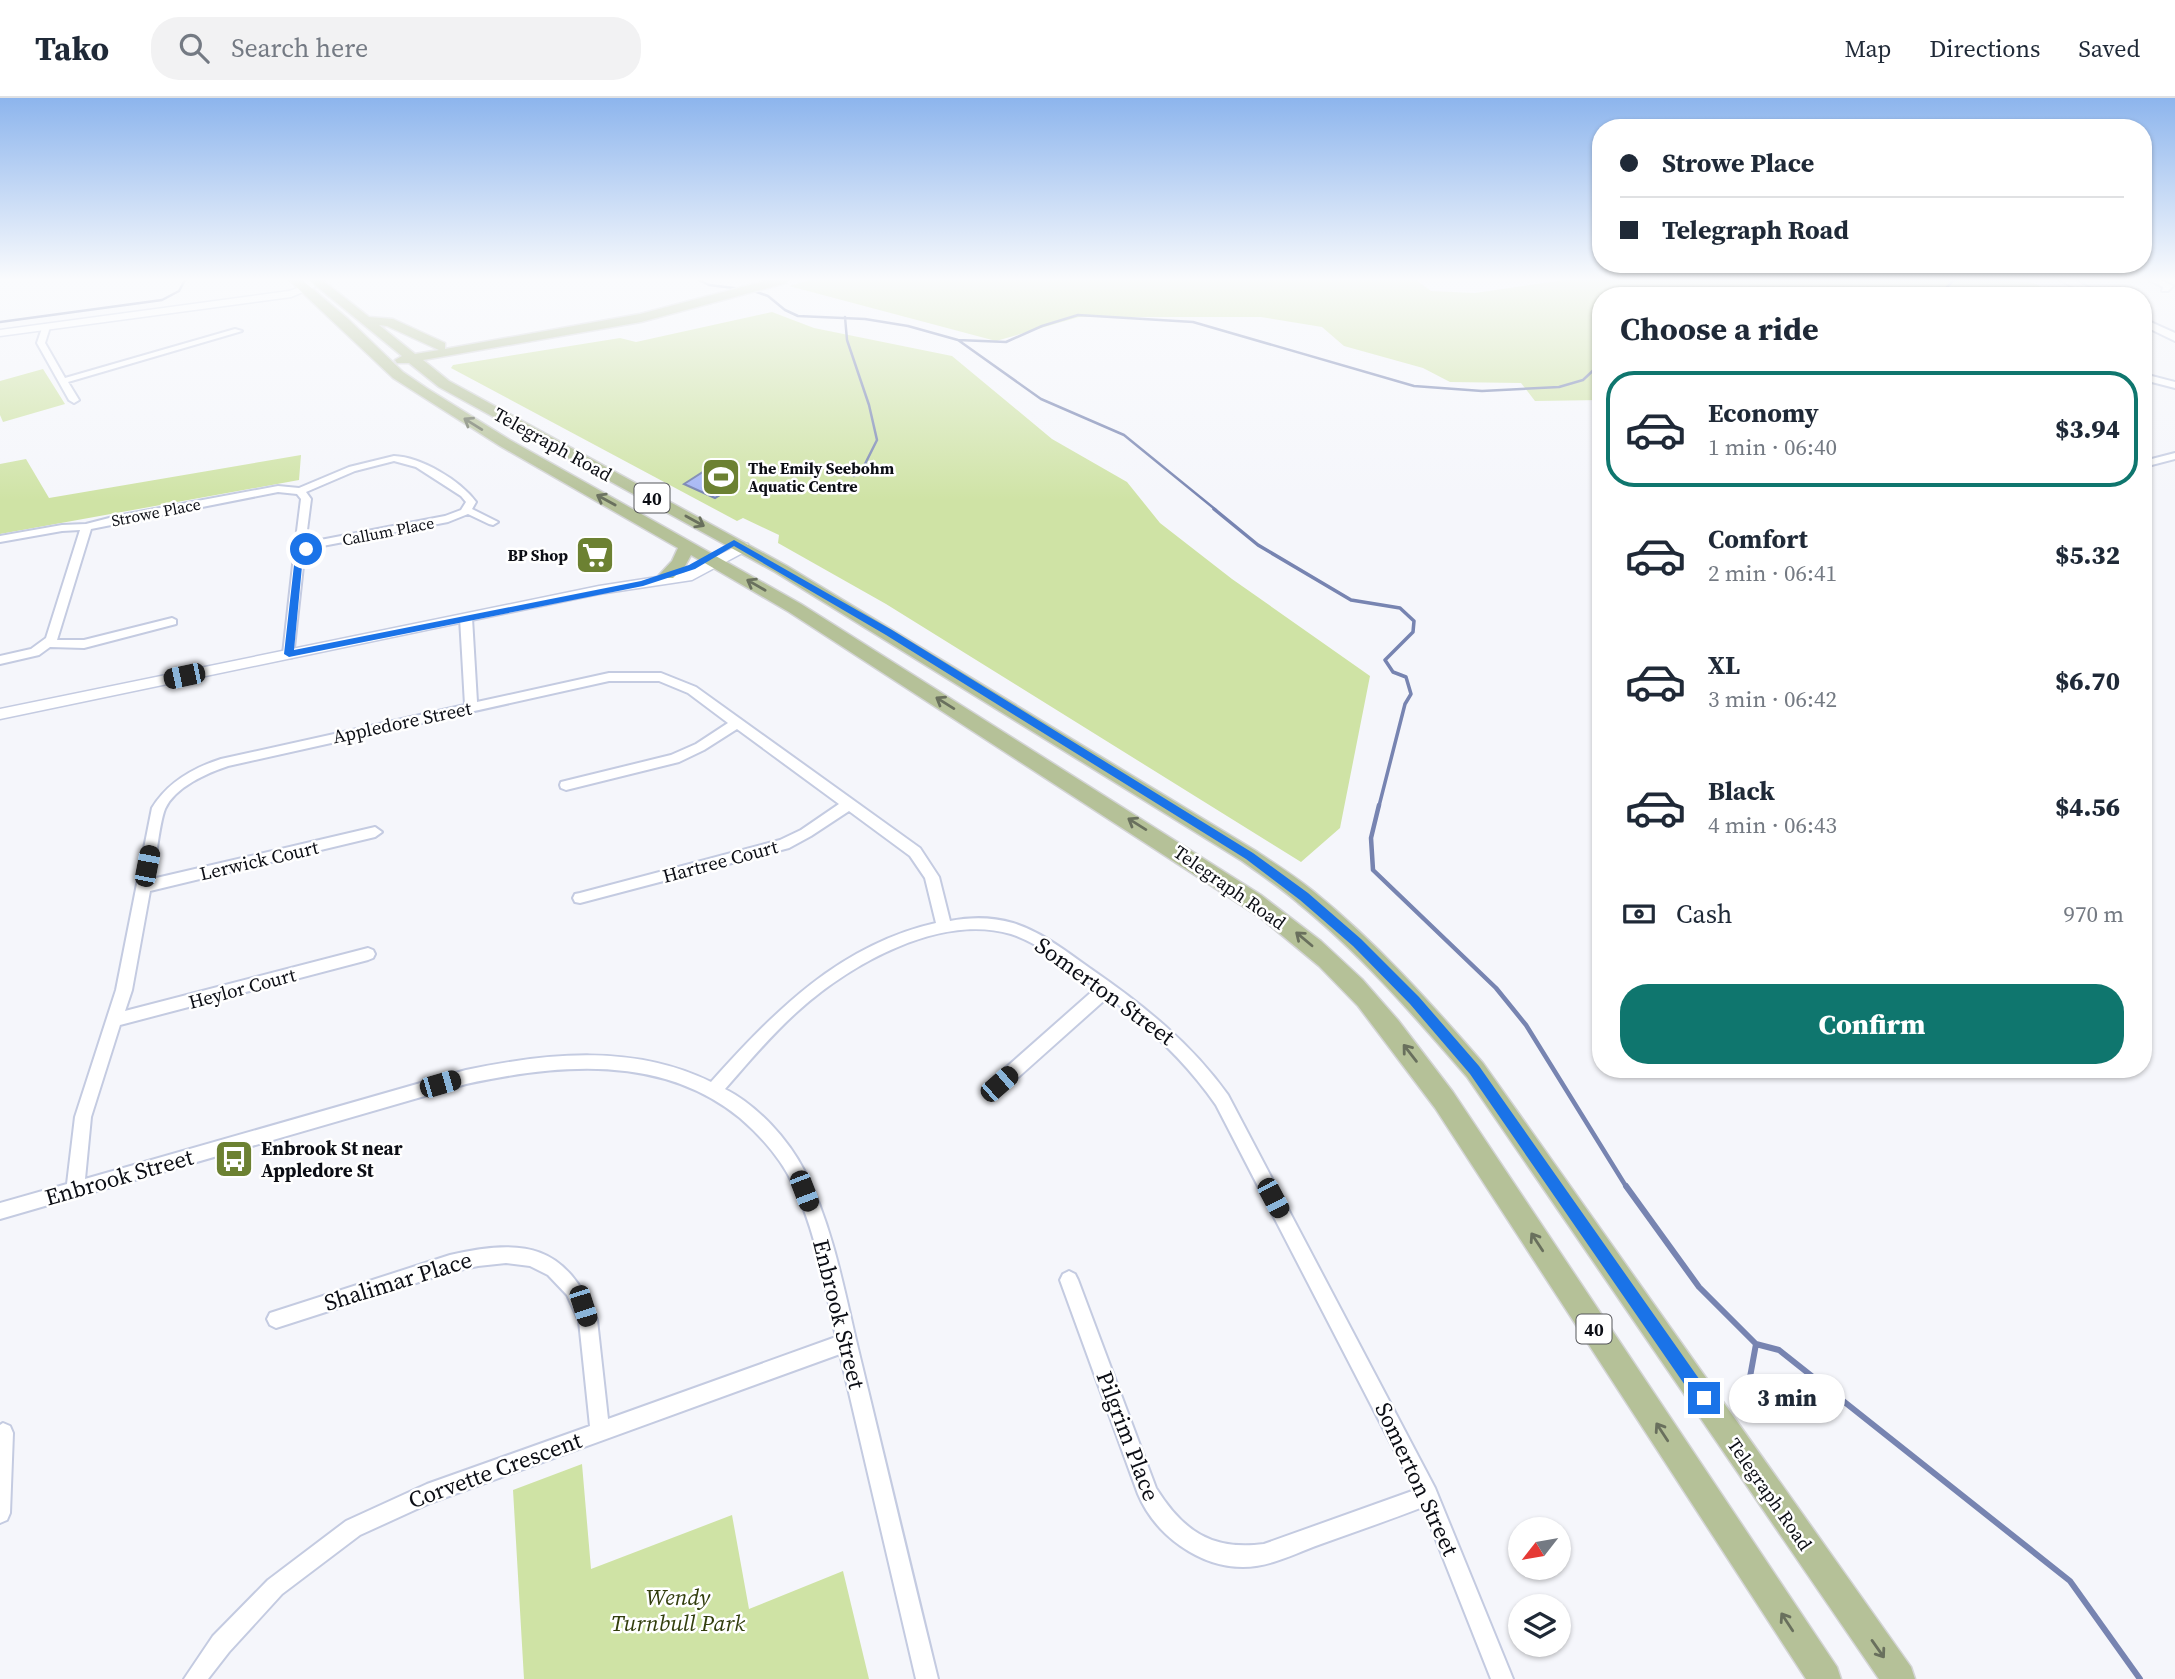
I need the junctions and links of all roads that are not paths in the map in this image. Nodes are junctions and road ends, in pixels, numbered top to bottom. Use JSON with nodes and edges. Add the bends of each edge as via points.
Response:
{"nodes":[{"id":1,"x":47,"y":354,"type":"edge"},
{"id":2,"x":157,"y":354,"type":"edge"},
{"id":3,"x":376,"y":354,"type":"edge"},
{"id":4,"x":406,"y":354,"type":"edge"},
{"id":5,"x":416,"y":354,"type":"edge"},
{"id":6,"x":423,"y":354,"type":"edge"},
{"id":7,"x":459,"y":354,"type":"edge"},
{"id":8,"x":409,"y":356,"type":"junction"},
{"id":9,"x":385,"y":363,"type":"junction"},
{"id":10,"x":428,"y":372,"type":"junction"},
{"id":11,"x":63,"y":380,"type":"junction"},
{"id":12,"x":2152,"y":380,"type":"edge"},
{"id":13,"x":2174,"y":387,"type":"edge"},
{"id":14,"x":74,"y":400,"type":"dead end"},
{"id":15,"x":2175,"y":456,"type":"edge"},
{"id":16,"x":2152,"y":462,"type":"edge"},
{"id":17,"x":300,"y":491,"type":"junction"},
{"id":18,"x":467,"y":510,"type":"junction"},
{"id":19,"x":509,"y":520,"type":"dead end"},
{"id":20,"x":86,"y":527,"type":"junction"},
{"id":21,"x":0,"y":539,"type":"edge"},
{"id":22,"x":739,"y":545,"type":"junction"},
{"id":23,"x":308,"y":546,"type":"junction"},
{"id":24,"x":687,"y":546,"type":"junction"},
{"id":25,"x":713,"y":561,"type":"junction"},
{"id":26,"x":667,"y":575,"type":"junction"},
{"id":27,"x":643,"y":583,"type":"junction"},
{"id":28,"x":466,"y":618,"type":"junction"},
{"id":29,"x":172,"y":622,"type":"dead end"},
{"id":30,"x":49,"y":643,"type":"junction"},
{"id":31,"x":289,"y":654,"type":"junction"},
{"id":32,"x":0,"y":660,"type":"edge"},
{"id":33,"x":471,"y":707,"type":"junction"},
{"id":34,"x":0,"y":714,"type":"edge"},
{"id":35,"x":738,"y":722,"type":"junction"},
{"id":36,"x":566,"y":786,"type":"dead end"},
{"id":37,"x":850,"y":803,"type":"junction"},
{"id":38,"x":375,"y":832,"type":"dead end"},
{"id":39,"x":143,"y":887,"type":"junction"},
{"id":40,"x":580,"y":898,"type":"dead end"},
{"id":41,"x":944,"y":927,"type":"junction"},
{"id":42,"x":368,"y":954,"type":"dead end"},
{"id":43,"x":1107,"y":988,"type":"junction"},
{"id":44,"x":115,"y":1020,"type":"junction"},
{"id":45,"x":999,"y":1084,"type":"dead end"},
{"id":46,"x":713,"y":1091,"type":"junction"},
{"id":47,"x":75,"y":1190,"type":"junction"},
{"id":48,"x":0,"y":1211,"type":"edge"},
{"id":49,"x":1069,"y":1280,"type":"dead end"},
{"id":50,"x":276,"y":1319,"type":"dead end"},
{"id":51,"x":846,"y":1343,"type":"junction"},
{"id":52,"x":600,"y":1431,"type":"junction"},
{"id":53,"x":3,"y":1433,"type":"dead end"},
{"id":54,"x":1428,"y":1495,"type":"junction"},
{"id":55,"x":0,"y":1513,"type":"edge"},
{"id":56,"x":195,"y":1679,"type":"edge"},
{"id":57,"x":927,"y":1679,"type":"edge"},
{"id":58,"x":1502,"y":1679,"type":"edge"},
{"id":59,"x":1825,"y":1679,"type":"edge"},
{"id":60,"x":1899,"y":1679,"type":"edge"}],
"edges":[{"from":1,"to":11,"type":"street"},
{"from":2,"to":11,"type":"street"},
{"from":3,"to":9,"type":"main road","name":"Telegraph Road"},
{"from":4,"to":8,"type":"main road","name":"Telegraph Road","number":"40"},
{"from":5,"to":8,"type":"main road"},
{"from":6,"to":8,"type":"main road"},
{"from":7,"to":10,"type":"main road"},
{"from":8,"to":9,"type":"main road"},
{"from":8,"to":10,"type":"main road","name":"Telegraph Road","number":"40"},
{"from":24,"to":9,"type":"main road","name":"Telegraph Road","number":"40","one_way":true,"via":[[481,429]]},
{"from":10,"to":22,"type":"main road","name":"Telegraph Road","number":"40","one_way":true},
{"from":11,"to":14,"type":"street"},
{"from":12,"to":13,"type":"street"},
{"from":15,"to":16,"type":"street"},
{"from":17,"to":18,"type":"street","via":[[384,460],[403,458],[468,496]]},
{"from":17,"to":20,"type":"street","name":"Strowe Place","via":[[278,489]]},
{"from":17,"to":23,"type":"street","via":[[306,499],[301,539]]},
{"from":18,"to":19,"type":"street","via":[[495,524]]},
{"from":18,"to":23,"type":"street","name":"Callum Place","via":[[443,521]]},
{"from":20,"to":21,"type":"street"},
{"from":20,"to":30,"type":"street","name":"Strowe Place"},
{"from":22,"to":25,"type":"street"},
{"from":22,"to":60,"type":"main road","name":"Telegraph Road","number":"40","one_way":true,"via":[[889,632],[1250,856],[1330,918],[1384,968],[1475,1070]]},
{"from":23,"to":31,"type":"street","via":[[299,556]]},
{"from":24,"to":25,"type":"main road","name":"Telegraph Road","number":"40"},
{"from":24,"to":26,"type":"main road"},
{"from":25,"to":26,"type":"street"},
{"from":25,"to":27,"type":"street","via":[[679,579]]},
{"from":59,"to":25,"type":"main road","name":"Telegraph Road","number":"40","one_way":true,"via":[[1444,1100],[1354,985],[1293,931],[1227,883],[795,608]]},
{"from":26,"to":27,"type":"street"},
{"from":27,"to":28,"type":"street"},
{"from":28,"to":31,"type":"street"},
{"from":28,"to":33,"type":"street"},
{"from":29,"to":30,"type":"street","via":[[84,644]]},
{"from":30,"to":32,"type":"street","via":[[35,652]]},
{"from":31,"to":34,"type":"street"},
{"from":33,"to":35,"type":"street","name":"Appledore Street","via":[[609,677],[648,675],[683,684]]},
{"from":33,"to":39,"type":"street","name":"Appledore Street","via":[[237,759],[195,775],[159,808]]},
{"from":35,"to":36,"type":"street","via":[[675,759]]},
{"from":35,"to":37,"type":"street","name":"Appledore Street"},
{"from":37,"to":40,"type":"street","name":"Hartree Court","via":[[784,844]]},
{"from":37,"to":41,"type":"street","name":"Appledore Street","via":[[922,860],[932,877]]},
{"from":38,"to":39,"type":"street","name":"Lerwick Court"},
{"from":39,"to":44,"type":"street","name":"Appledore Street"},
{"from":41,"to":43,"type":"street","name":"Somerton Street","via":[[990,924],[1028,934]]},
{"from":41,"to":46,"type":"street","name":"Somerton Street","via":[[891,945],[812,991]]},
{"from":42,"to":44,"type":"street","name":"Heylor Court"},
{"from":43,"to":45,"type":"street"},
{"from":43,"to":54,"type":"street","name":"Somerton Street","via":[[1183,1049],[1222,1100]]},
{"from":44,"to":47,"type":"street","name":"Appledore Street","via":[[83,1117]]},
{"from":46,"to":47,"type":"street","name":"Enbrook Street","via":[[634,1064],[580,1059],[526,1063]]},
{"from":46,"to":51,"type":"street","name":"Enbrook Street","via":[[748,1115],[793,1167],[819,1234]]},
{"from":47,"to":48,"type":"street","name":"Enbrook Street"},
{"from":49,"to":54,"type":"street","name":"Pilgrim Place","via":[[1149,1494],[1161,1516],[1189,1541],[1234,1556],[1265,1553]]},
{"from":50,"to":52,"type":"street","name":"Shalimar Place","via":[[473,1256],[508,1254],[539,1260],[569,1282],[588,1320]]},
{"from":51,"to":52,"type":"street","name":"Corvette Crescent"},
{"from":51,"to":57,"type":"street","name":"Enbrook Street"},
{"from":52,"to":56,"type":"street","name":"Corvette Crescent","via":[[402,1504],[352,1528],[275,1587]]},
{"from":53,"to":55,"type":"street"},
{"from":54,"to":58,"type":"street","name":"Somerton Street"}]}
